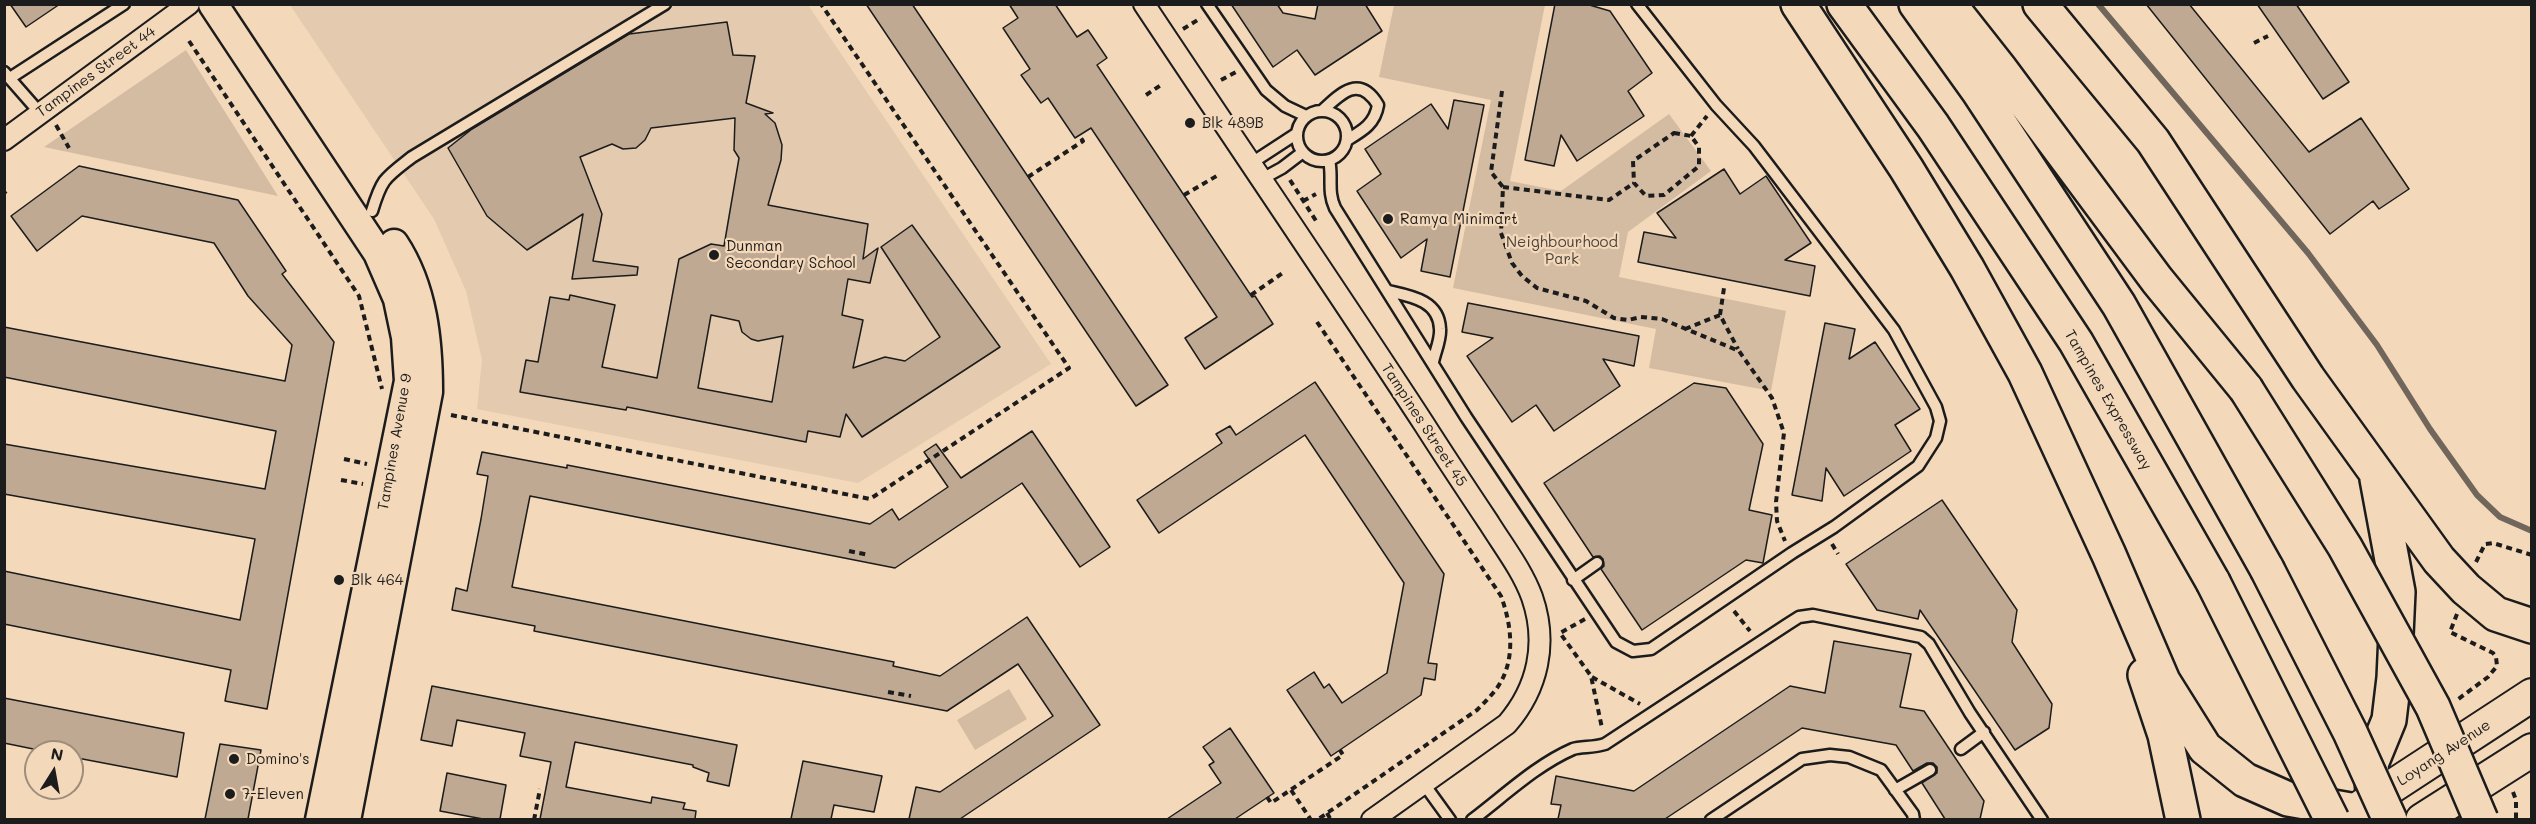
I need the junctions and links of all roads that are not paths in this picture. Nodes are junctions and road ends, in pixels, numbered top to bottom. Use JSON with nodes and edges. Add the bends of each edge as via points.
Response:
{"nodes":[{"id":1,"x":124,"y":4,"type":"edge"},
{"id":2,"x":189,"y":4,"type":"edge"},
{"id":3,"x":213,"y":4,"type":"edge"},
{"id":4,"x":237,"y":4,"type":"edge"},
{"id":5,"x":665,"y":4,"type":"edge"},
{"id":6,"x":1144,"y":4,"type":"edge"},
{"id":7,"x":1637,"y":4,"type":"edge"},
{"id":8,"x":1798,"y":4,"type":"edge"},
{"id":9,"x":1844,"y":4,"type":"edge"},
{"id":10,"x":1916,"y":4,"type":"edge"},
{"id":11,"x":1948,"y":4,"type":"edge"},
{"id":12,"x":2040,"y":4,"type":"edge"},
{"id":13,"x":1209,"y":6,"type":"edge"},
{"id":14,"x":7,"y":75,"type":"edge"},
{"id":15,"x":1323,"y":111,"type":"junction"},
{"id":16,"x":1306,"y":116,"type":"junction"},
{"id":17,"x":47,"y":117,"type":"junction"},
{"id":18,"x":1296,"y":134,"type":"junction"},
{"id":19,"x":4,"y":140,"type":"edge"},
{"id":20,"x":1347,"y":140,"type":"junction"},
{"id":21,"x":1303,"y":152,"type":"junction"},
{"id":22,"x":1329,"y":160,"type":"junction"},
{"id":23,"x":1255,"y":172,"type":"junction"},
{"id":24,"x":372,"y":211,"type":"junction"},
{"id":25,"x":1388,"y":291,"type":"junction"},
{"id":26,"x":1432,"y":362,"type":"junction"},
{"id":27,"x":2375,"y":469,"type":"junction"},
{"id":28,"x":2109,"y":555,"type":"junction"},
{"id":29,"x":1597,"y":562,"type":"dead end"},
{"id":30,"x":1573,"y":580,"type":"junction"},
{"id":31,"x":2532,"y":626,"type":"edge"},
{"id":32,"x":2532,"y":695,"type":"edge"},
{"id":33,"x":1984,"y":732,"type":"junction"},
{"id":34,"x":1961,"y":749,"type":"dead end"},
{"id":35,"x":2532,"y":750,"type":"edge"},
{"id":36,"x":1930,"y":770,"type":"dead end"},
{"id":37,"x":1424,"y":784,"type":"junction"},
{"id":38,"x":1895,"y":790,"type":"junction"},
{"id":39,"x":2363,"y":815,"type":"edge"},
{"id":40,"x":320,"y":819,"type":"edge"},
{"id":41,"x":346,"y":819,"type":"edge"},
{"id":42,"x":1372,"y":819,"type":"edge"},
{"id":43,"x":1450,"y":819,"type":"edge"},
{"id":44,"x":1472,"y":819,"type":"edge"},
{"id":45,"x":1712,"y":819,"type":"edge"},
{"id":46,"x":1914,"y":819,"type":"edge"},
{"id":47,"x":2042,"y":819,"type":"edge"},
{"id":48,"x":2182,"y":819,"type":"edge"},
{"id":49,"x":2422,"y":819,"type":"edge"},
{"id":50,"x":2481,"y":819,"type":"edge"}],
"edges":[{"from":1,"to":14,"type":"lane"},
{"from":2,"to":17,"type":"street","name":"Tampines Street 44"},
{"from":3,"to":40,"type":"main road","name":"Tampines Avenue 9","via":[[378,253],[398,299],[406,338],[409,381]]},
{"from":4,"to":24,"type":"main road","name":"Tampines Avenue 9"},
{"from":5,"to":24,"type":"lane","via":[[412,157],[380,185]]},
{"from":6,"to":23,"type":"street","name":"Tampines Street 45"},
{"from":7,"to":30,"type":"lane","via":[[1795,197],[1894,330],[1940,421],[1936,438],[1918,466],[1652,649],[1633,651],[1616,642]]},
{"from":8,"to":28,"type":"highway","via":[[1972,277],[2025,373]]},
{"from":9,"to":39,"type":"highway","name":"Tampines Expressway","bridge":true,"via":[[1933,126],[2076,342],[2213,582]]},
{"from":10,"to":39,"type":"highway","bridge":true,"via":[[1979,92],[2119,305],[2267,569],[2350,732]]},
{"from":11,"to":50,"type":"highway","bridge":true,"via":[[2157,280],[2246,389],[2345,547],[2427,697]]},
{"from":12,"to":27,"type":"highway","via":[[2153,141],[2308,378]]},
{"from":13,"to":16,"type":"lane","via":[[1272,97]]},
{"from":14,"to":17,"type":"lane"},
{"from":15,"to":16,"type":"lane"},
{"from":15,"to":20,"type":"lane","via":[[1341,120]]},
{"from":15,"to":20,"type":"lane","via":[[1339,94],[1352,88],[1366,91],[1374,99],[1378,105],[1373,121]]},
{"from":16,"to":18,"type":"lane"},
{"from":17,"to":19,"type":"street","name":"Tampines Street 44"},
{"from":18,"to":21,"type":"lane"},
{"from":18,"to":23,"type":"lane"},
{"from":20,"to":22,"type":"lane","via":[[1341,152]]},
{"from":21,"to":22,"type":"lane","via":[[1310,158]]},
{"from":21,"to":23,"type":"lane","via":[[1282,168]]},
{"from":22,"to":25,"type":"lane","via":[[1331,200]]},
{"from":23,"to":37,"type":"street","name":"Tampines Street 45","via":[[1452,466],[1519,569],[1532,597],[1540,635],[1538,658],[1522,706],[1507,724]]},
{"from":24,"to":41,"type":"main road","name":"Tampines Avenue 9","via":[[413,281],[423,319],[428,392]]},
{"from":25,"to":26,"type":"lane"},
{"from":25,"to":26,"type":"lane","via":[[1424,301],[1431,308],[1440,330]]},
{"from":26,"to":30,"type":"lane"},
{"from":27,"to":31,"type":"highway","via":[[2439,560],[2466,589],[2496,614]]},
{"from":27,"to":39,"type":"highway","via":[[2398,592],[2389,720],[2371,764]]},
{"from":28,"to":39,"type":"highway","via":[[2163,681],[2205,748],[2245,780],[2288,800]]},
{"from":28,"to":48,"type":"highway","via":[[2165,735]]},
{"from":29,"to":30,"type":"lane"},
{"from":32,"to":39,"type":"main road","name":"Loyang Avenue"},
{"from":33,"to":34,"type":"lane"},
{"from":33,"to":44,"type":"lane","via":[[1922,637],[1813,615],[1799,617],[1605,744],[1576,748],[1560,756]]},
{"from":33,"to":47,"type":"lane"},
{"from":35,"to":49,"type":"main road"},
{"from":36,"to":38,"type":"lane"},
{"from":37,"to":42,"type":"street","name":"Tampines Street 45"},
{"from":37,"to":43,"type":"lane"},
{"from":38,"to":45,"type":"lane","via":[[1881,770],[1849,757],[1802,759]]},
{"from":38,"to":46,"type":"lane"}]}
